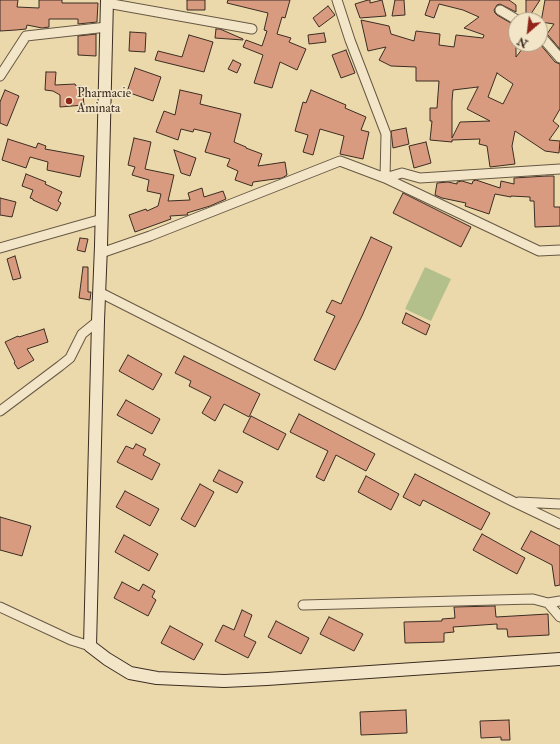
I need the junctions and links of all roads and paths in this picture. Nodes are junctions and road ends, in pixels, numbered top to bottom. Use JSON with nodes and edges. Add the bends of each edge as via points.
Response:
{"nodes":[{"id":1,"x":337,"y":0,"type":"edge"},
{"id":2,"x":107,"y":2,"type":"edge"},
{"id":3,"x":500,"y":10,"type":"dead end"},
{"id":4,"x":508,"y":15,"type":"edge"},
{"id":5,"x":107,"y":27,"type":"junction"},
{"id":6,"x":252,"y":29,"type":"dead end"},
{"id":7,"x":548,"y":44,"type":"edge"},
{"id":8,"x":560,"y":58,"type":"edge"},
{"id":9,"x":0,"y":76,"type":"edge"},
{"id":10,"x":560,"y":169,"type":"edge"},
{"id":11,"x":385,"y":178,"type":"junction"},
{"id":12,"x":102,"y":219,"type":"junction"},
{"id":13,"x":0,"y":248,"type":"edge"},
{"id":14,"x":560,"y":250,"type":"edge"},
{"id":15,"x":101,"y":253,"type":"junction"},
{"id":16,"x":99,"y":292,"type":"junction"},
{"id":17,"x":98,"y":321,"type":"junction"},
{"id":18,"x":0,"y":410,"type":"edge"},
{"id":19,"x":514,"y":502,"type":"junction"},
{"id":20,"x":560,"y":504,"type":"edge"},
{"id":21,"x":560,"y":524,"type":"edge"},
{"id":22,"x":560,"y":601,"type":"edge"},
{"id":23,"x":548,"y":603,"type":"junction"},
{"id":24,"x":303,"y":605,"type":"dead end"},
{"id":25,"x":0,"y":607,"type":"edge"},
{"id":26,"x":560,"y":617,"type":"edge"},
{"id":27,"x":90,"y":646,"type":"junction"},
{"id":28,"x":560,"y":659,"type":"edge"}],
"edges":[{"from":1,"to":11,"type":"street","via":[[386,134]]},
{"from":2,"to":5,"type":"street"},
{"from":2,"to":6,"type":"street"},
{"from":3,"to":4,"type":"street"},
{"from":5,"to":9,"type":"street","via":[[26,36]]},
{"from":5,"to":12,"type":"street"},
{"from":7,"to":8,"type":"street"},
{"from":10,"to":11,"type":"street","via":[[420,178],[402,173]]},
{"from":11,"to":14,"type":"street","via":[[539,251]]},
{"from":11,"to":15,"type":"street","via":[[340,162]]},
{"from":12,"to":13,"type":"street"},
{"from":12,"to":15,"type":"street"},
{"from":15,"to":16,"type":"street"},
{"from":16,"to":17,"type":"street"},
{"from":16,"to":19,"type":"street"},
{"from":17,"to":18,"type":"street","via":[[82,334],[70,358]]},
{"from":17,"to":27,"type":"street"},
{"from":19,"to":20,"type":"street"},
{"from":19,"to":21,"type":"street"},
{"from":22,"to":23,"type":"street"},
{"from":23,"to":24,"type":"street","via":[[533,599]]},
{"from":23,"to":26,"type":"street"},
{"from":25,"to":27,"type":"street","via":[[71,640]]},
{"from":27,"to":28,"type":"street","via":[[130,673],[157,678],[224,681]]}]}
